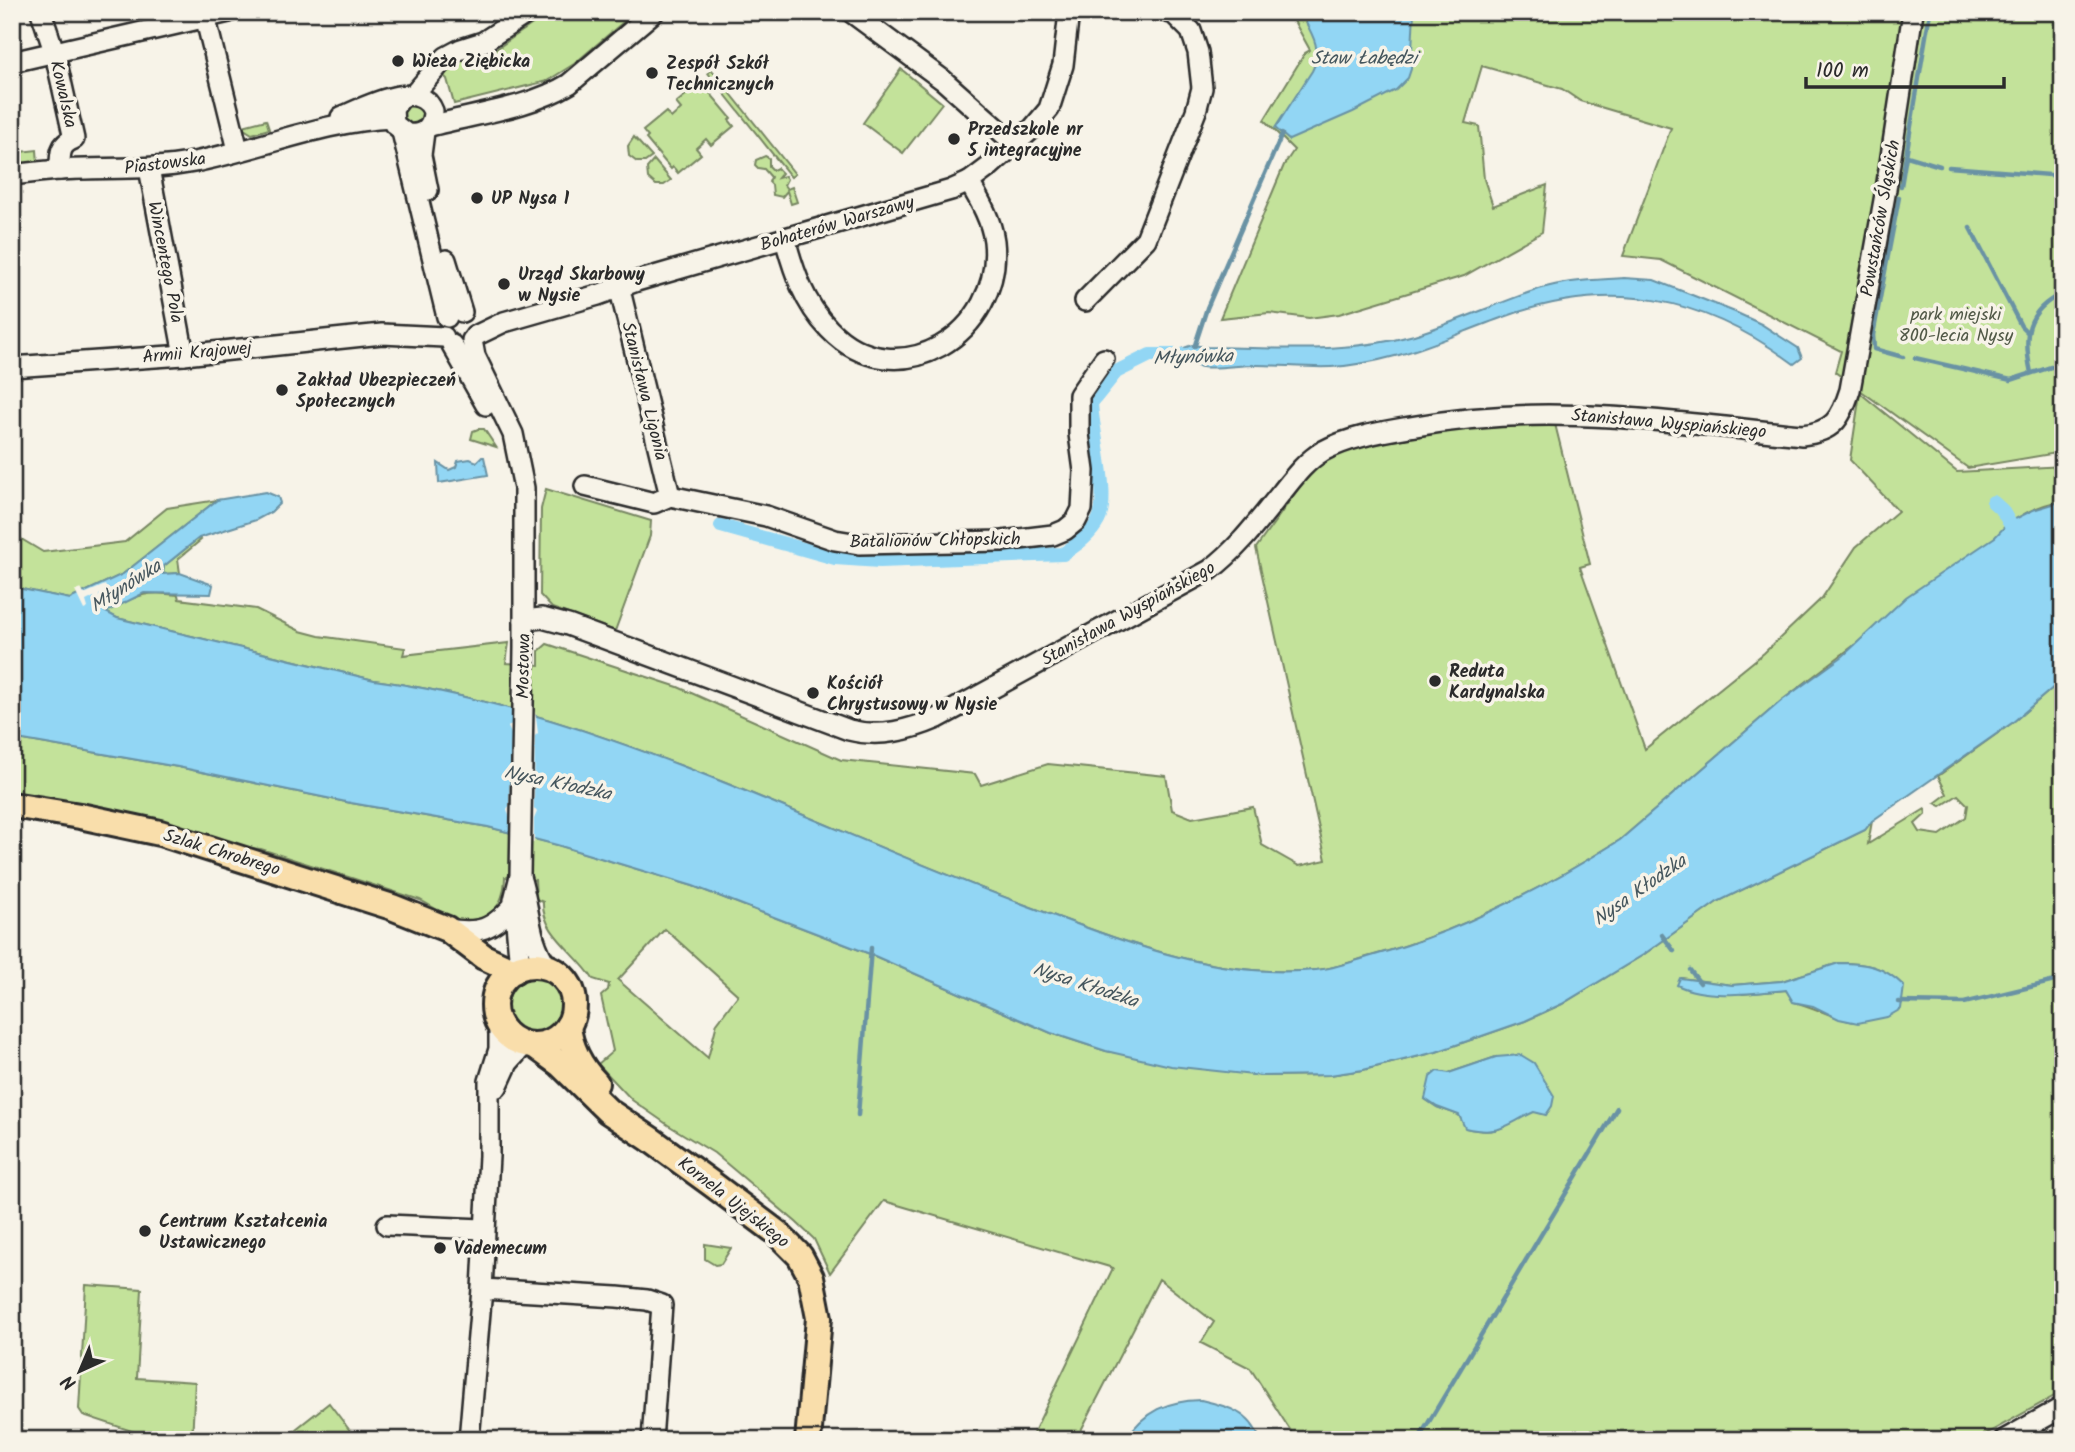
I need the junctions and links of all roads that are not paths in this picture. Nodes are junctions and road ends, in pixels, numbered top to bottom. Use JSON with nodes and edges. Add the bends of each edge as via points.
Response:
{"nodes":[{"id":1,"x":41,"y":12,"type":"edge"},
{"id":2,"x":229,"y":12,"type":"edge"},
{"id":3,"x":529,"y":12,"type":"edge"},
{"id":4,"x":654,"y":12,"type":"edge"},
{"id":5,"x":851,"y":12,"type":"edge"},
{"id":6,"x":1069,"y":12,"type":"edge"},
{"id":7,"x":1167,"y":12,"type":"edge"},
{"id":8,"x":1913,"y":12,"type":"edge"},
{"id":9,"x":204,"y":15,"type":"edge"},
{"id":10,"x":55,"y":54,"type":"junction"},
{"id":11,"x":12,"y":62,"type":"edge"},
{"id":12,"x":408,"y":95,"type":"junction"},
{"id":13,"x":397,"y":125,"type":"junction"},
{"id":14,"x":315,"y":129,"type":"junction"},
{"id":15,"x":427,"y":129,"type":"junction"},
{"id":16,"x":1015,"y":144,"type":"junction"},
{"id":17,"x":238,"y":150,"type":"junction"},
{"id":18,"x":149,"y":168,"type":"junction"},
{"id":19,"x":60,"y":170,"type":"junction"},
{"id":20,"x":12,"y":175,"type":"edge"},
{"id":21,"x":968,"y":183,"type":"junction"},
{"id":22,"x":785,"y":239,"type":"junction"},
{"id":23,"x":619,"y":286,"type":"junction"},
{"id":24,"x":1085,"y":301,"type":"dead end"},
{"id":25,"x":459,"y":329,"type":"junction"},
{"id":26,"x":184,"y":355,"type":"junction"},
{"id":27,"x":1104,"y":359,"type":"dead end"},
{"id":28,"x":12,"y":367,"type":"edge"},
{"id":29,"x":1836,"y":421,"type":"joint"},
{"id":30,"x":584,"y":486,"type":"dead end"},
{"id":31,"x":670,"y":496,"type":"junction"},
{"id":32,"x":524,"y":621,"type":"junction"},
{"id":33,"x":12,"y":805,"type":"edge"},
{"id":34,"x":519,"y":890,"type":"junction"},
{"id":35,"x":437,"y":925,"type":"junction"},
{"id":36,"x":548,"y":968,"type":"junction"},
{"id":37,"x":517,"y":969,"type":"junction"},
{"id":38,"x":495,"y":995,"type":"junction"},
{"id":39,"x":499,"y":1024,"type":"junction"},
{"id":40,"x":568,"y":1026,"type":"junction"},
{"id":41,"x":530,"y":1045,"type":"junction"},
{"id":42,"x":491,"y":1101,"type":"junction"},
{"id":43,"x":650,"y":1139,"type":"junction"},
{"id":44,"x":387,"y":1225,"type":"dead end"},
{"id":45,"x":483,"y":1229,"type":"junction"},
{"id":46,"x":482,"y":1289,"type":"junction"},
{"id":47,"x":2063,"y":1407,"type":"edge"},
{"id":48,"x":470,"y":1440,"type":"edge"},
{"id":49,"x":652,"y":1440,"type":"edge"},
{"id":50,"x":808,"y":1440,"type":"edge"},
{"id":51,"x":2004,"y":1440,"type":"edge"}],
"edges":[{"from":1,"to":10,"type":"street","name":"Kowalska"},
{"from":2,"to":9,"type":"street"},
{"from":3,"to":12,"type":"street","via":[[494,36],[446,57]]},
{"from":4,"to":15,"type":"street","via":[[555,92]]},
{"from":5,"to":16,"type":"street","via":[[943,80]]},
{"from":6,"to":16,"type":"street","name":"Bohaterów Warszawy","via":[[1063,65],[1049,109]]},
{"from":7,"to":24,"type":"street","via":[[1191,31],[1202,88],[1146,239]]},
{"from":8,"to":29,"type":"street","name":"Powstańców Śląskich","via":[[1850,390]]},
{"from":9,"to":10,"type":"street"},
{"from":9,"to":17,"type":"street"},
{"from":10,"to":11,"type":"street"},
{"from":10,"to":19,"type":"street","name":"Kowalska","via":[[74,139],[62,147]]},
{"from":12,"to":13,"type":"street","via":[[393,109]]},
{"from":12,"to":14,"type":"street","name":"Piastowska","via":[[369,105]]},
{"from":12,"to":15,"type":"street","via":[[424,97],[430,104],[433,119]]},
{"from":13,"to":14,"type":"street","name":"Piastowska","via":[[372,119]]},
{"from":13,"to":15,"type":"street","via":[[413,135]]},
{"from":13,"to":25,"type":"street"},
{"from":14,"to":17,"type":"street","name":"Piastowska"},
{"from":15,"to":25,"type":"street","via":[[421,155]]},
{"from":16,"to":21,"type":"street","name":"Bohaterów Warszawy"},
{"from":17,"to":18,"type":"street","name":"Piastowska","via":[[197,162]]},
{"from":18,"to":19,"type":"street","name":"Piastowska"},
{"from":18,"to":26,"type":"street","name":"Wincentego Pola"},
{"from":19,"to":20,"type":"street","name":"Piastowska"},
{"from":21,"to":22,"type":"street","name":"Bohaterów Warszawy"},
{"from":21,"to":22,"type":"street","via":[[992,232],[993,277],[985,301],[967,326],[943,345],[923,353],[877,356],[830,331],[800,287]]},
{"from":22,"to":23,"type":"street","name":"Bohaterów Warszawy"},
{"from":23,"to":25,"type":"street","name":"Bohaterów Warszawy","via":[[504,322]]},
{"from":23,"to":31,"type":"street","name":"Stanisława Ligonia"},
{"from":25,"to":26,"type":"street","name":"Armii Krajowej","via":[[408,326],[382,334]]},
{"from":25,"to":32,"type":"street","name":"Mostowa","via":[[517,457],[524,488]]},
{"from":26,"to":28,"type":"street","name":"Armii Krajowej"},
{"from":27,"to":31,"type":"street","name":"Batalionów Chłopskich","via":[[1079,395],[1082,509],[1071,526],[1053,535],[1002,541],[859,544],[766,516]]},
{"from":29,"to":32,"type":"street","name":"Stanisława Wyspiańskiego","via":[[1816,434],[1802,435],[1629,418],[1495,415],[1343,442],[1306,463],[1241,543],[1210,570],[938,718],[897,731],[864,734],[849,730],[568,625],[542,618]]},
{"from":30,"to":31,"type":"street","name":"Batalionów Chłopskich","via":[[654,503]]},
{"from":32,"to":34,"type":"street","name":"Mostowa"},
{"from":33,"to":35,"type":"main road","name":"Szlak Chrobrego","via":[[184,839]]},
{"from":34,"to":35,"type":"street","via":[[494,925],[470,931]]},
{"from":34,"to":36,"type":"street","name":"Mostowa","via":[[535,946]]},
{"from":34,"to":37,"type":"street","name":"Mostowa"},
{"from":35,"to":37,"type":"main road","name":"Szlak Chrobrego","via":[[484,957]]},
{"from":35,"to":38,"type":"main road","name":"Szlak Chrobrego","via":[[471,959]]},
{"from":36,"to":37,"type":"main road"},
{"from":36,"to":40,"type":"main road","via":[[559,974],[572,995]]},
{"from":37,"to":38,"type":"main road","via":[[502,981]]},
{"from":38,"to":39,"type":"main road"},
{"from":39,"to":41,"type":"main road","via":[[510,1037]]},
{"from":39,"to":42,"type":"street","via":[[499,1049],[489,1081]]},
{"from":40,"to":41,"type":"main road","via":[[557,1038]]},
{"from":40,"to":43,"type":"main road","name":"Kornela Ujejskiego","via":[[583,1069]]},
{"from":41,"to":42,"type":"street","via":[[508,1063]]},
{"from":41,"to":43,"type":"main road","name":"Kornela Ujejskiego","via":[[561,1064],[608,1111]]},
{"from":42,"to":45,"type":"street"},
{"from":43,"to":50,"type":"main road","name":"Kornela Ujejskiego","via":[[776,1232],[806,1266],[819,1318]]},
{"from":44,"to":45,"type":"street"},
{"from":45,"to":46,"type":"street"},
{"from":46,"to":48,"type":"street"},
{"from":46,"to":49,"type":"street","via":[[647,1300],[662,1305]]},
{"from":47,"to":51,"type":"street"}]}
